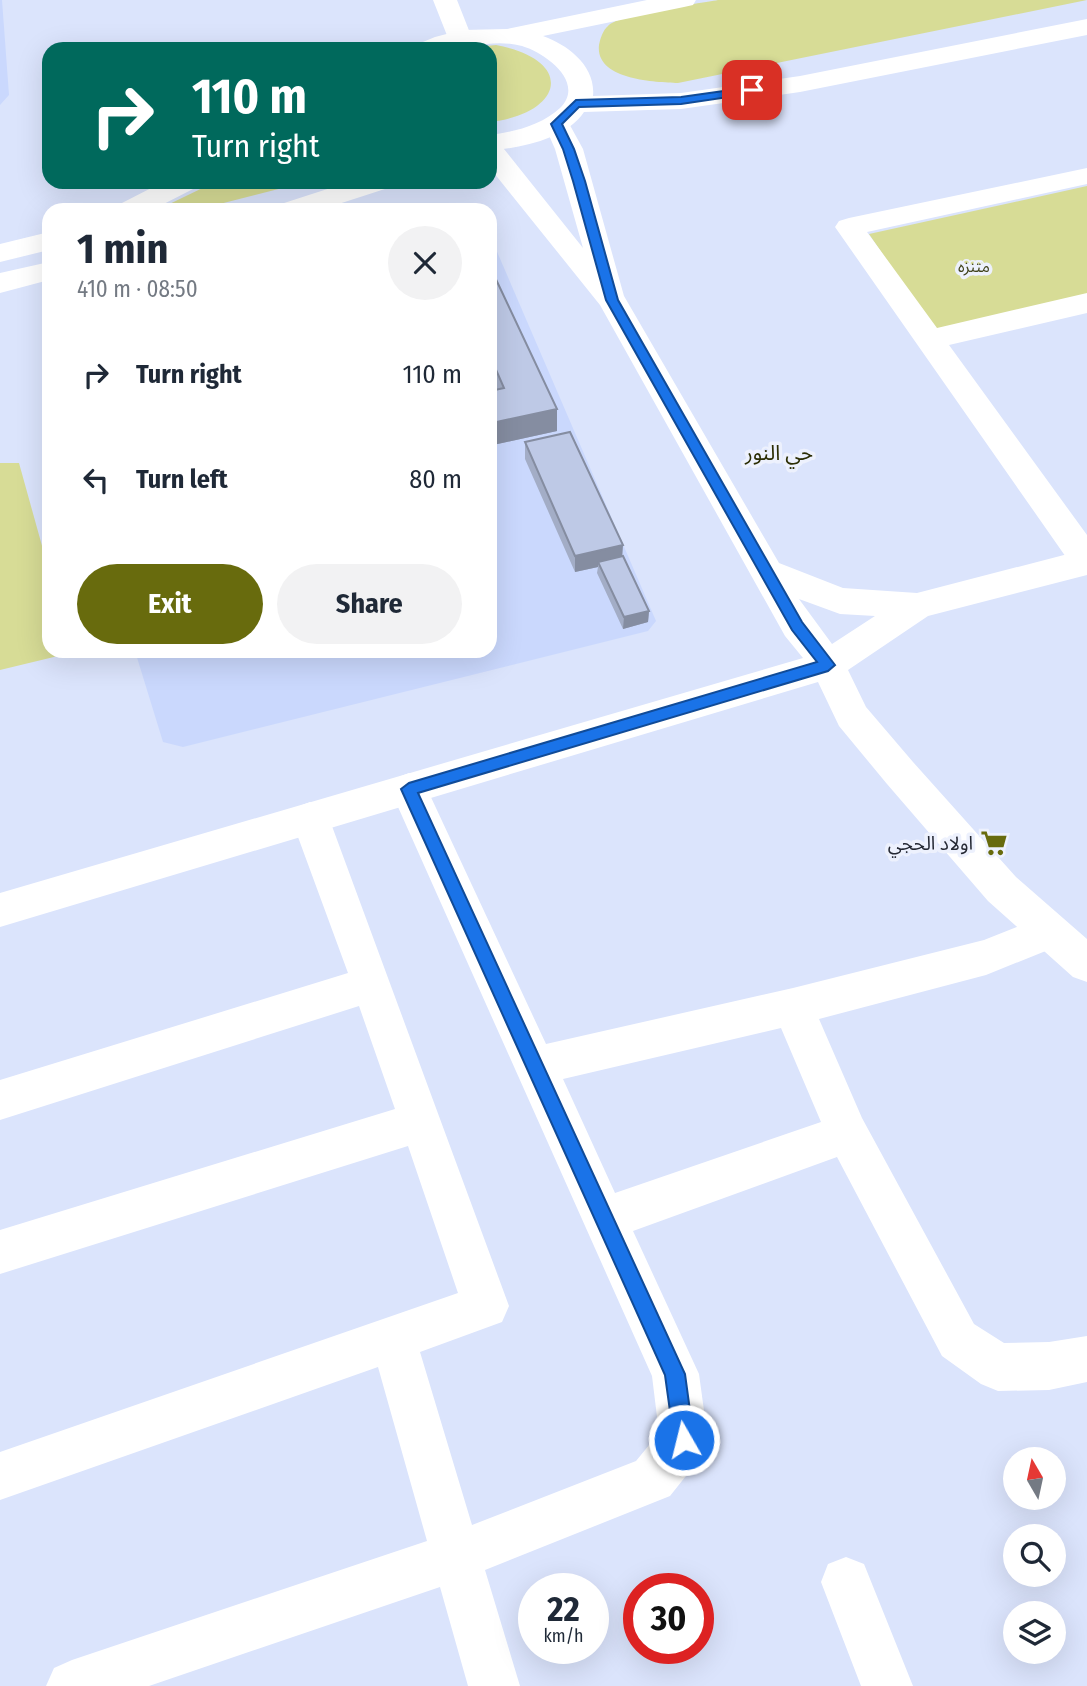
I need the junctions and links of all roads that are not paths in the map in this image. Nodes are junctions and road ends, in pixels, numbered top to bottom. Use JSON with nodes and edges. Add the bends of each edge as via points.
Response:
{"nodes":[{"id":1,"x":444,"y":0,"type":"edge"},
{"id":2,"x":684,"y":0,"type":"edge"},
{"id":3,"x":1087,"y":27,"type":"edge"},
{"id":4,"x":506,"y":37,"type":"junction"},
{"id":5,"x":459,"y":38,"type":"junction"},
{"id":6,"x":447,"y":42,"type":"edge"},
{"id":7,"x":566,"y":114,"type":"junction"},
{"id":8,"x":497,"y":142,"type":"edge"},
{"id":9,"x":497,"y":159,"type":"edge"},
{"id":10,"x":1087,"y":176,"type":"edge"},
{"id":11,"x":171,"y":189,"type":"edge"},
{"id":12,"x":356,"y":189,"type":"edge"},
{"id":13,"x":144,"y":203,"type":"edge"},
{"id":14,"x":313,"y":203,"type":"edge"},
{"id":15,"x":42,"y":243,"type":"edge"},
{"id":16,"x":0,"y":253,"type":"edge"},
{"id":17,"x":42,"y":273,"type":"edge"},
{"id":18,"x":0,"y":283,"type":"edge"},
{"id":19,"x":612,"y":300,"type":"junction"},
{"id":20,"x":1087,"y":303,"type":"edge"},
{"id":21,"x":929,"y":340,"type":"junction"},
{"id":22,"x":1087,"y":561,"type":"edge"},
{"id":23,"x":766,"y":572,"type":"junction"},
{"id":24,"x":917,"y":606,"type":"junction"},
{"id":25,"x":828,"y":665,"type":"junction"},
{"id":26,"x":409,"y":789,"type":"junction"},
{"id":27,"x":310,"y":818,"type":"junction"},
{"id":28,"x":0,"y":910,"type":"edge"},
{"id":29,"x":1049,"y":932,"type":"junction"},
{"id":30,"x":1087,"y":964,"type":"edge"},
{"id":31,"x":372,"y":984,"type":"junction"},
{"id":32,"x":793,"y":1007,"type":"junction"},
{"id":33,"x":535,"y":1066,"type":"junction"},
{"id":34,"x":0,"y":1100,"type":"edge"},
{"id":35,"x":421,"y":1121,"type":"junction"},
{"id":36,"x":847,"y":1133,"type":"junction"},
{"id":37,"x":604,"y":1219,"type":"junction"},
{"id":38,"x":0,"y":1252,"type":"edge"},
{"id":39,"x":393,"y":1338,"type":"junction"},
{"id":40,"x":1087,"y":1359,"type":"edge"},
{"id":41,"x":0,"y":1476,"type":"edge"},
{"id":42,"x":457,"y":1556,"type":"junction"},
{"id":43,"x":846,"y":1582,"type":"dead end"},
{"id":44,"x":72,"y":1686,"type":"edge"},
{"id":45,"x":494,"y":1686,"type":"edge"},
{"id":46,"x":887,"y":1686,"type":"edge"}],
"edges":[{"from":1,"to":5,"type":"street"},
{"from":2,"to":4,"type":"street"},
{"from":3,"to":7,"type":"street","via":[[800,84]]},
{"from":4,"to":5,"type":"street"},
{"from":4,"to":7,"type":"street","via":[[540,45],[566,61],[579,82],[579,93]]},
{"from":5,"to":6,"type":"street"},
{"from":7,"to":8,"type":"street","via":[[524,138]]},
{"from":7,"to":19,"type":"street","via":[[576,171]]},
{"from":9,"to":19,"type":"street"},
{"from":10,"to":21,"type":"street","via":[[849,227]]},
{"from":11,"to":13,"type":"street"},
{"from":12,"to":14,"type":"street"},
{"from":15,"to":16,"type":"street"},
{"from":17,"to":18,"type":"street"},
{"from":19,"to":23,"type":"street"},
{"from":20,"to":21,"type":"street"},
{"from":21,"to":22,"type":"street"},
{"from":22,"to":24,"type":"street"},
{"from":23,"to":24,"type":"street","via":[[840,601]]},
{"from":23,"to":25,"type":"street","via":[[797,626]]},
{"from":24,"to":25,"type":"street"},
{"from":25,"to":26,"type":"street"},
{"from":25,"to":29,"type":"street","via":[[852,716],[1002,889]]},
{"from":26,"to":27,"type":"street"},
{"from":26,"to":33,"type":"street"},
{"from":27,"to":28,"type":"street"},
{"from":27,"to":31,"type":"street"},
{"from":29,"to":30,"type":"street"},
{"from":29,"to":32,"type":"street","via":[[986,957]]},
{"from":31,"to":34,"type":"street"},
{"from":31,"to":35,"type":"street"},
{"from":32,"to":33,"type":"street"},
{"from":32,"to":36,"type":"street"},
{"from":33,"to":37,"type":"street"},
{"from":35,"to":38,"type":"street"},
{"from":35,"to":39,"type":"street","via":[[486,1306]]},
{"from":36,"to":37,"type":"street"},
{"from":36,"to":40,"type":"street","via":[[958,1340],[998,1367],[1049,1366]]},
{"from":37,"to":42,"type":"street","via":[[675,1374],[684,1440],[653,1479]]},
{"from":39,"to":41,"type":"street"},
{"from":39,"to":42,"type":"street"},
{"from":42,"to":44,"type":"street"},
{"from":42,"to":45,"type":"street"},
{"from":43,"to":46,"type":"street"}]}
